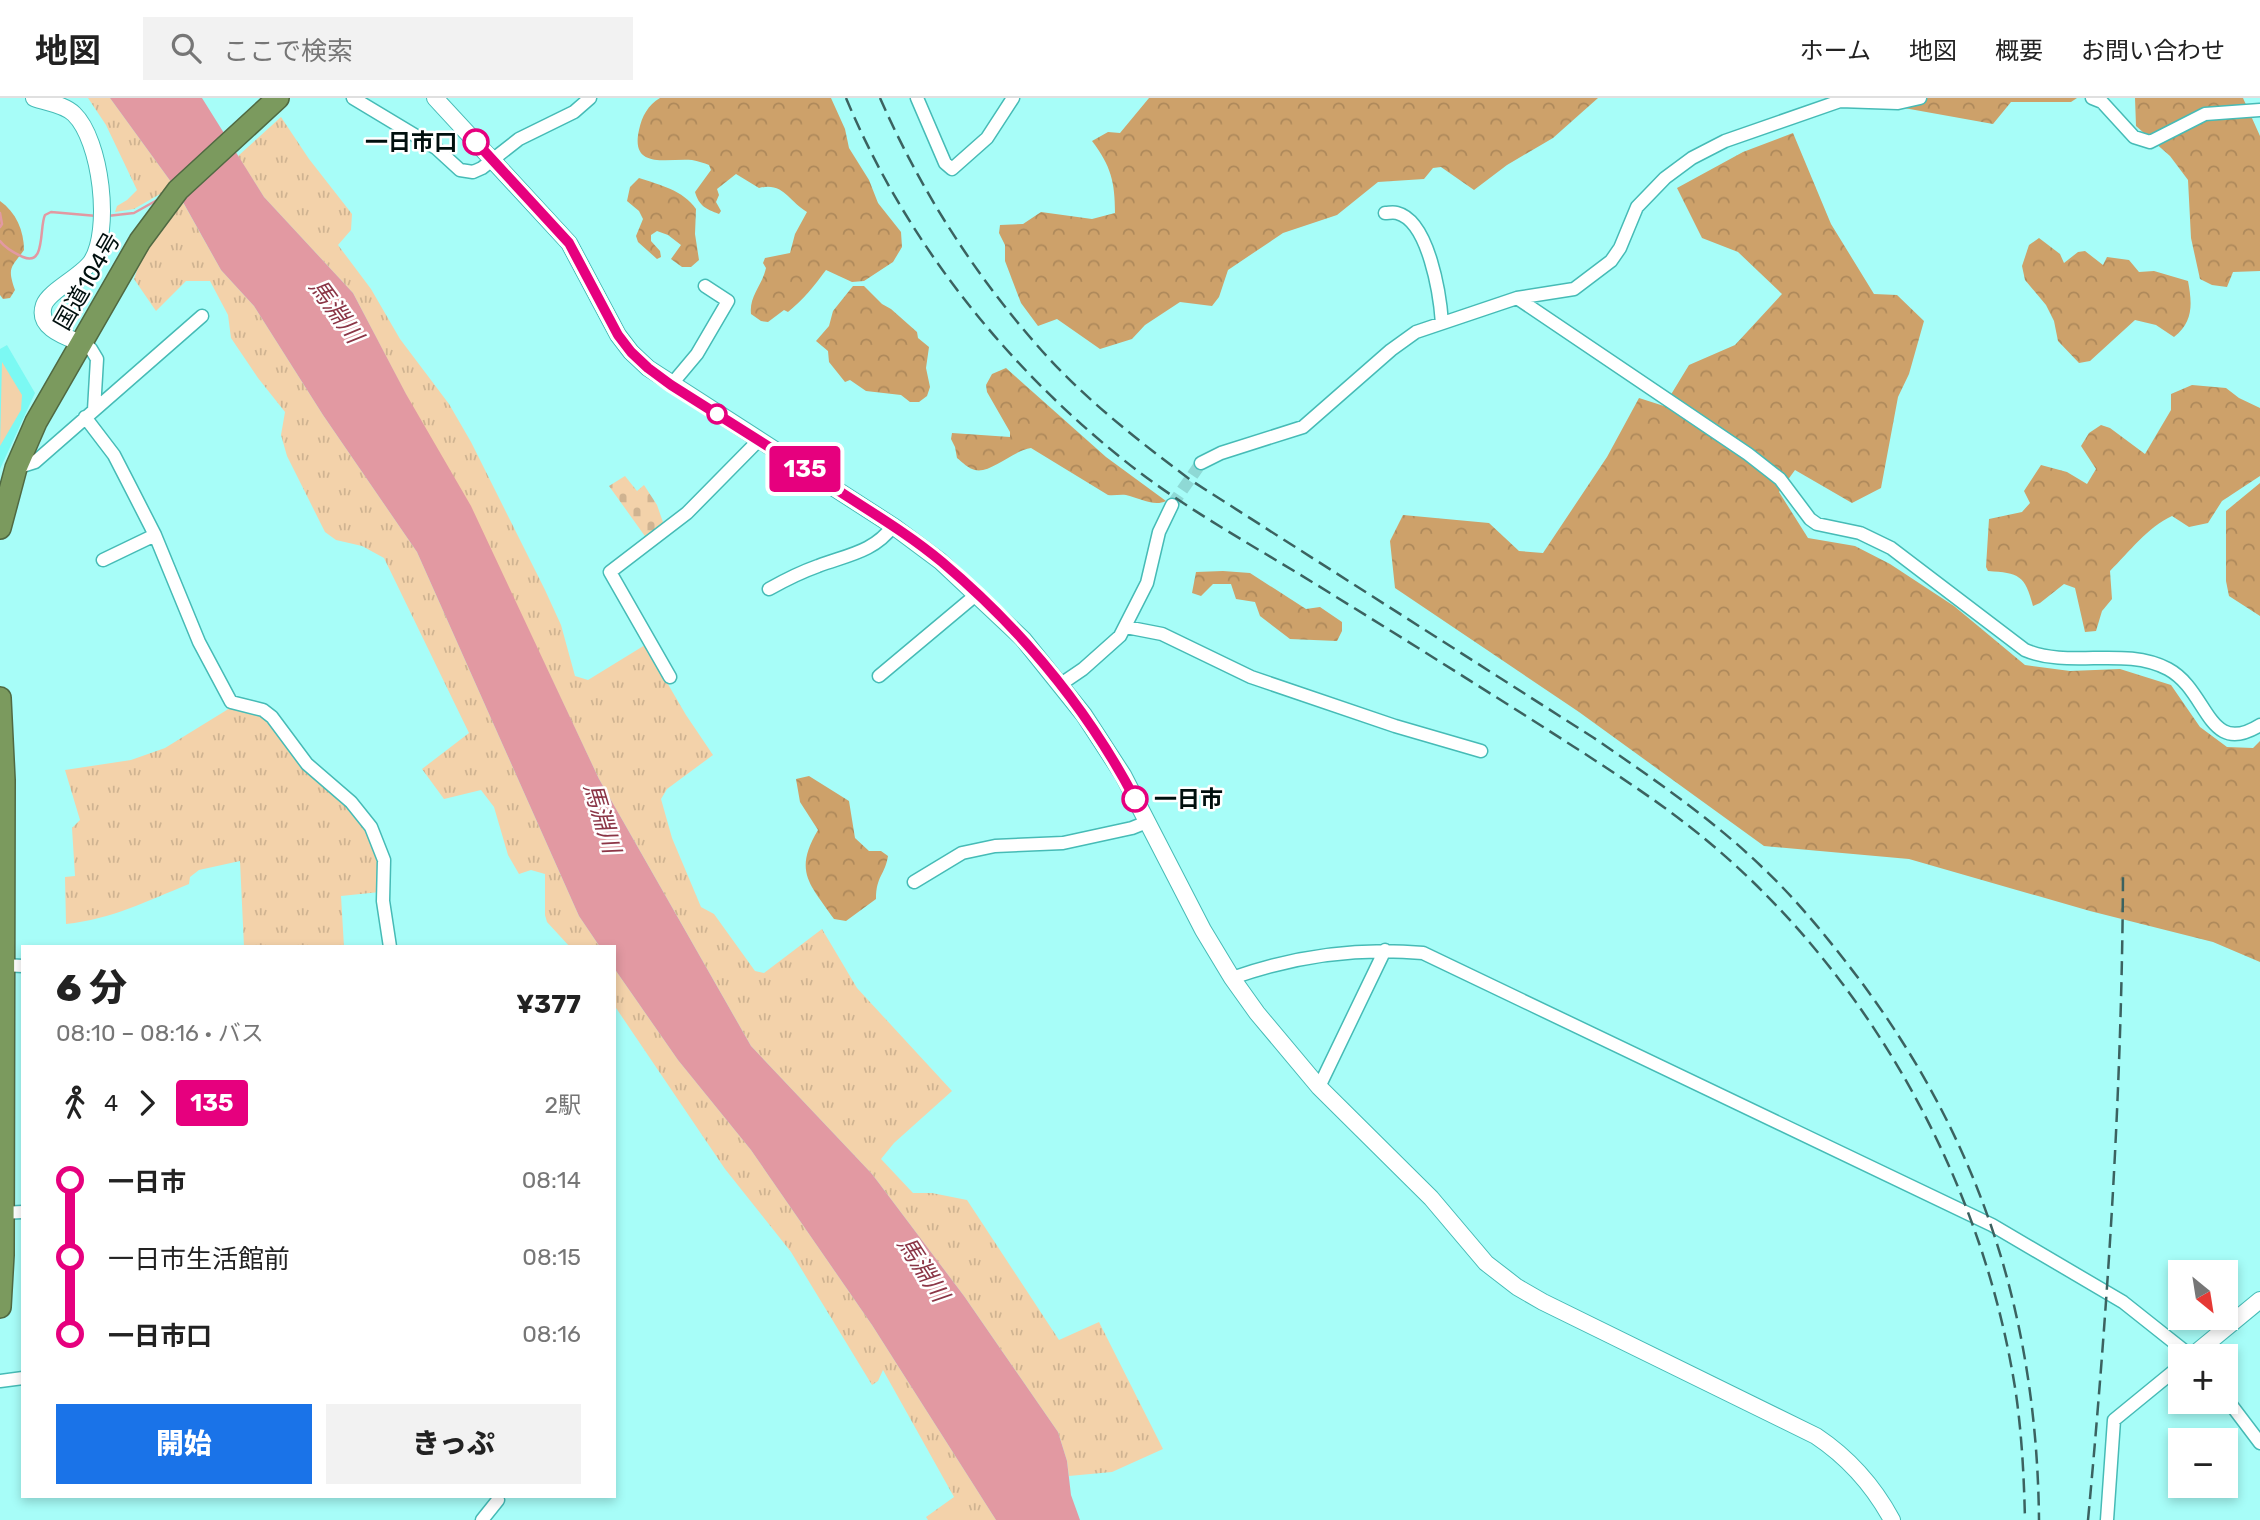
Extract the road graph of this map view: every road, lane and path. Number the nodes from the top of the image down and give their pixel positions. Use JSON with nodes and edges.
{"nodes":[{"id":1,"x":34,"y":98,"type":"edge"},
{"id":2,"x":278,"y":98,"type":"edge"},
{"id":3,"x":353,"y":98,"type":"edge"},
{"id":4,"x":590,"y":98,"type":"edge"},
{"id":5,"x":917,"y":98,"type":"edge"},
{"id":6,"x":1013,"y":98,"type":"edge"},
{"id":7,"x":1920,"y":98,"type":"edge"},
{"id":8,"x":2092,"y":98,"type":"edge"},
{"id":9,"x":442,"y":101,"type":"edge"},
{"id":10,"x":2260,"y":110,"type":"edge"},
{"id":11,"x":493,"y":159,"type":"junction"},
{"id":12,"x":1385,"y":213,"type":"dead end"},
{"id":13,"x":705,"y":286,"type":"dead end"},
{"id":14,"x":1517,"y":298,"type":"junction"},
{"id":15,"x":202,"y":316,"type":"dead end"},
{"id":16,"x":1442,"y":323,"type":"junction"},
{"id":17,"x":81,"y":343,"type":"junction"},
{"id":18,"x":671,"y":385,"type":"junction"},
{"id":19,"x":89,"y":413,"type":"junction"},
{"id":20,"x":759,"y":440,"type":"junction"},
{"id":21,"x":1201,"y":463,"type":"tunnel mouth"},
{"id":22,"x":16,"y":468,"type":"junction"},
{"id":23,"x":1172,"y":505,"type":"tunnel mouth"},
{"id":24,"x":893,"y":526,"type":"junction"},
{"id":25,"x":0,"y":528,"type":"edge"},
{"id":26,"x":155,"y":535,"type":"junction"},
{"id":27,"x":103,"y":560,"type":"dead end"},
{"id":28,"x":769,"y":589,"type":"dead end"},
{"id":29,"x":977,"y":594,"type":"junction"},
{"id":30,"x":1126,"y":626,"type":"junction"},
{"id":31,"x":879,"y":676,"type":"dead end"},
{"id":32,"x":670,"y":677,"type":"dead end"},
{"id":33,"x":1060,"y":684,"type":"junction"},
{"id":34,"x":0,"y":698,"type":"edge"},
{"id":35,"x":2260,"y":725,"type":"edge"},
{"id":36,"x":1481,"y":751,"type":"dead end"},
{"id":37,"x":1147,"y":822,"type":"junction"},
{"id":38,"x":2,"y":864,"type":"edge"},
{"id":39,"x":915,"y":882,"type":"dead end"},
{"id":40,"x":390,"y":945,"type":"edge"},
{"id":41,"x":1385,"y":950,"type":"junction"},
{"id":42,"x":13,"y":966,"type":"edge"},
{"id":43,"x":1232,"y":978,"type":"junction"},
{"id":44,"x":1,"y":1067,"type":"edge"},
{"id":45,"x":1319,"y":1087,"type":"junction"},
{"id":46,"x":8,"y":1213,"type":"edge"},
{"id":47,"x":2260,"y":1300,"type":"edge"},
{"id":48,"x":0,"y":1307,"type":"edge"},
{"id":49,"x":2177,"y":1344,"type":"edge"},
{"id":50,"x":2207,"y":1344,"type":"edge"},
{"id":51,"x":2168,"y":1376,"type":"edge"},
{"id":52,"x":21,"y":1378,"type":"edge"},
{"id":53,"x":0,"y":1381,"type":"edge"},
{"id":54,"x":2238,"y":1414,"type":"edge"},
{"id":55,"x":2260,"y":1443,"type":"edge"},
{"id":56,"x":498,"y":1500,"type":"dead end"},
{"id":57,"x":482,"y":1520,"type":"edge"},
{"id":58,"x":1892,"y":1520,"type":"edge"},
{"id":59,"x":2107,"y":1520,"type":"edge"}],
"edges":[{"from":1,"to":17,"type":"street"},
{"from":2,"to":17,"type":"highway","name":"国道104号"},
{"from":3,"to":11,"type":"street"},
{"from":4,"to":11,"type":"street"},
{"from":5,"to":6,"type":"street"},
{"from":7,"to":14,"type":"street"},
{"from":8,"to":10,"type":"street"},
{"from":9,"to":11,"type":"street"},
{"from":11,"to":18,"type":"street"},
{"from":12,"to":16,"type":"street"},
{"from":13,"to":18,"type":"street"},
{"from":14,"to":16,"type":"street"},
{"from":14,"to":35,"type":"street"},
{"from":15,"to":19,"type":"street"},
{"from":16,"to":21,"type":"street"},
{"from":17,"to":19,"type":"street"},
{"from":17,"to":22,"type":"highway","name":"国道104号"},
{"from":18,"to":20,"type":"street"},
{"from":19,"to":22,"type":"street"},
{"from":19,"to":26,"type":"street"},
{"from":20,"to":24,"type":"street"},
{"from":20,"to":32,"type":"street"},
{"from":22,"to":25,"type":"highway","name":"国道104号"},
{"from":23,"to":30,"type":"street"},
{"from":24,"to":28,"type":"street"},
{"from":24,"to":29,"type":"street"},
{"from":26,"to":27,"type":"street"},
{"from":26,"to":40,"type":"street"},
{"from":29,"to":31,"type":"street"},
{"from":29,"to":33,"type":"street"},
{"from":30,"to":33,"type":"street"},
{"from":30,"to":36,"type":"street"},
{"from":33,"to":37,"type":"street"},
{"from":34,"to":38,"type":"highway"},
{"from":37,"to":39,"type":"street"},
{"from":37,"to":43,"type":"street"},
{"from":38,"to":42,"type":"highway"},
{"from":41,"to":43,"type":"street"},
{"from":41,"to":45,"type":"street"},
{"from":41,"to":49,"type":"street"},
{"from":42,"to":44,"type":"highway"},
{"from":43,"to":45,"type":"street"},
{"from":44,"to":46,"type":"highway"},
{"from":45,"to":58,"type":"street"},
{"from":46,"to":48,"type":"highway"},
{"from":47,"to":50,"type":"street"},
{"from":51,"to":59,"type":"street"},
{"from":52,"to":53,"type":"street"},
{"from":54,"to":55,"type":"street"},
{"from":56,"to":57,"type":"street"}]}
